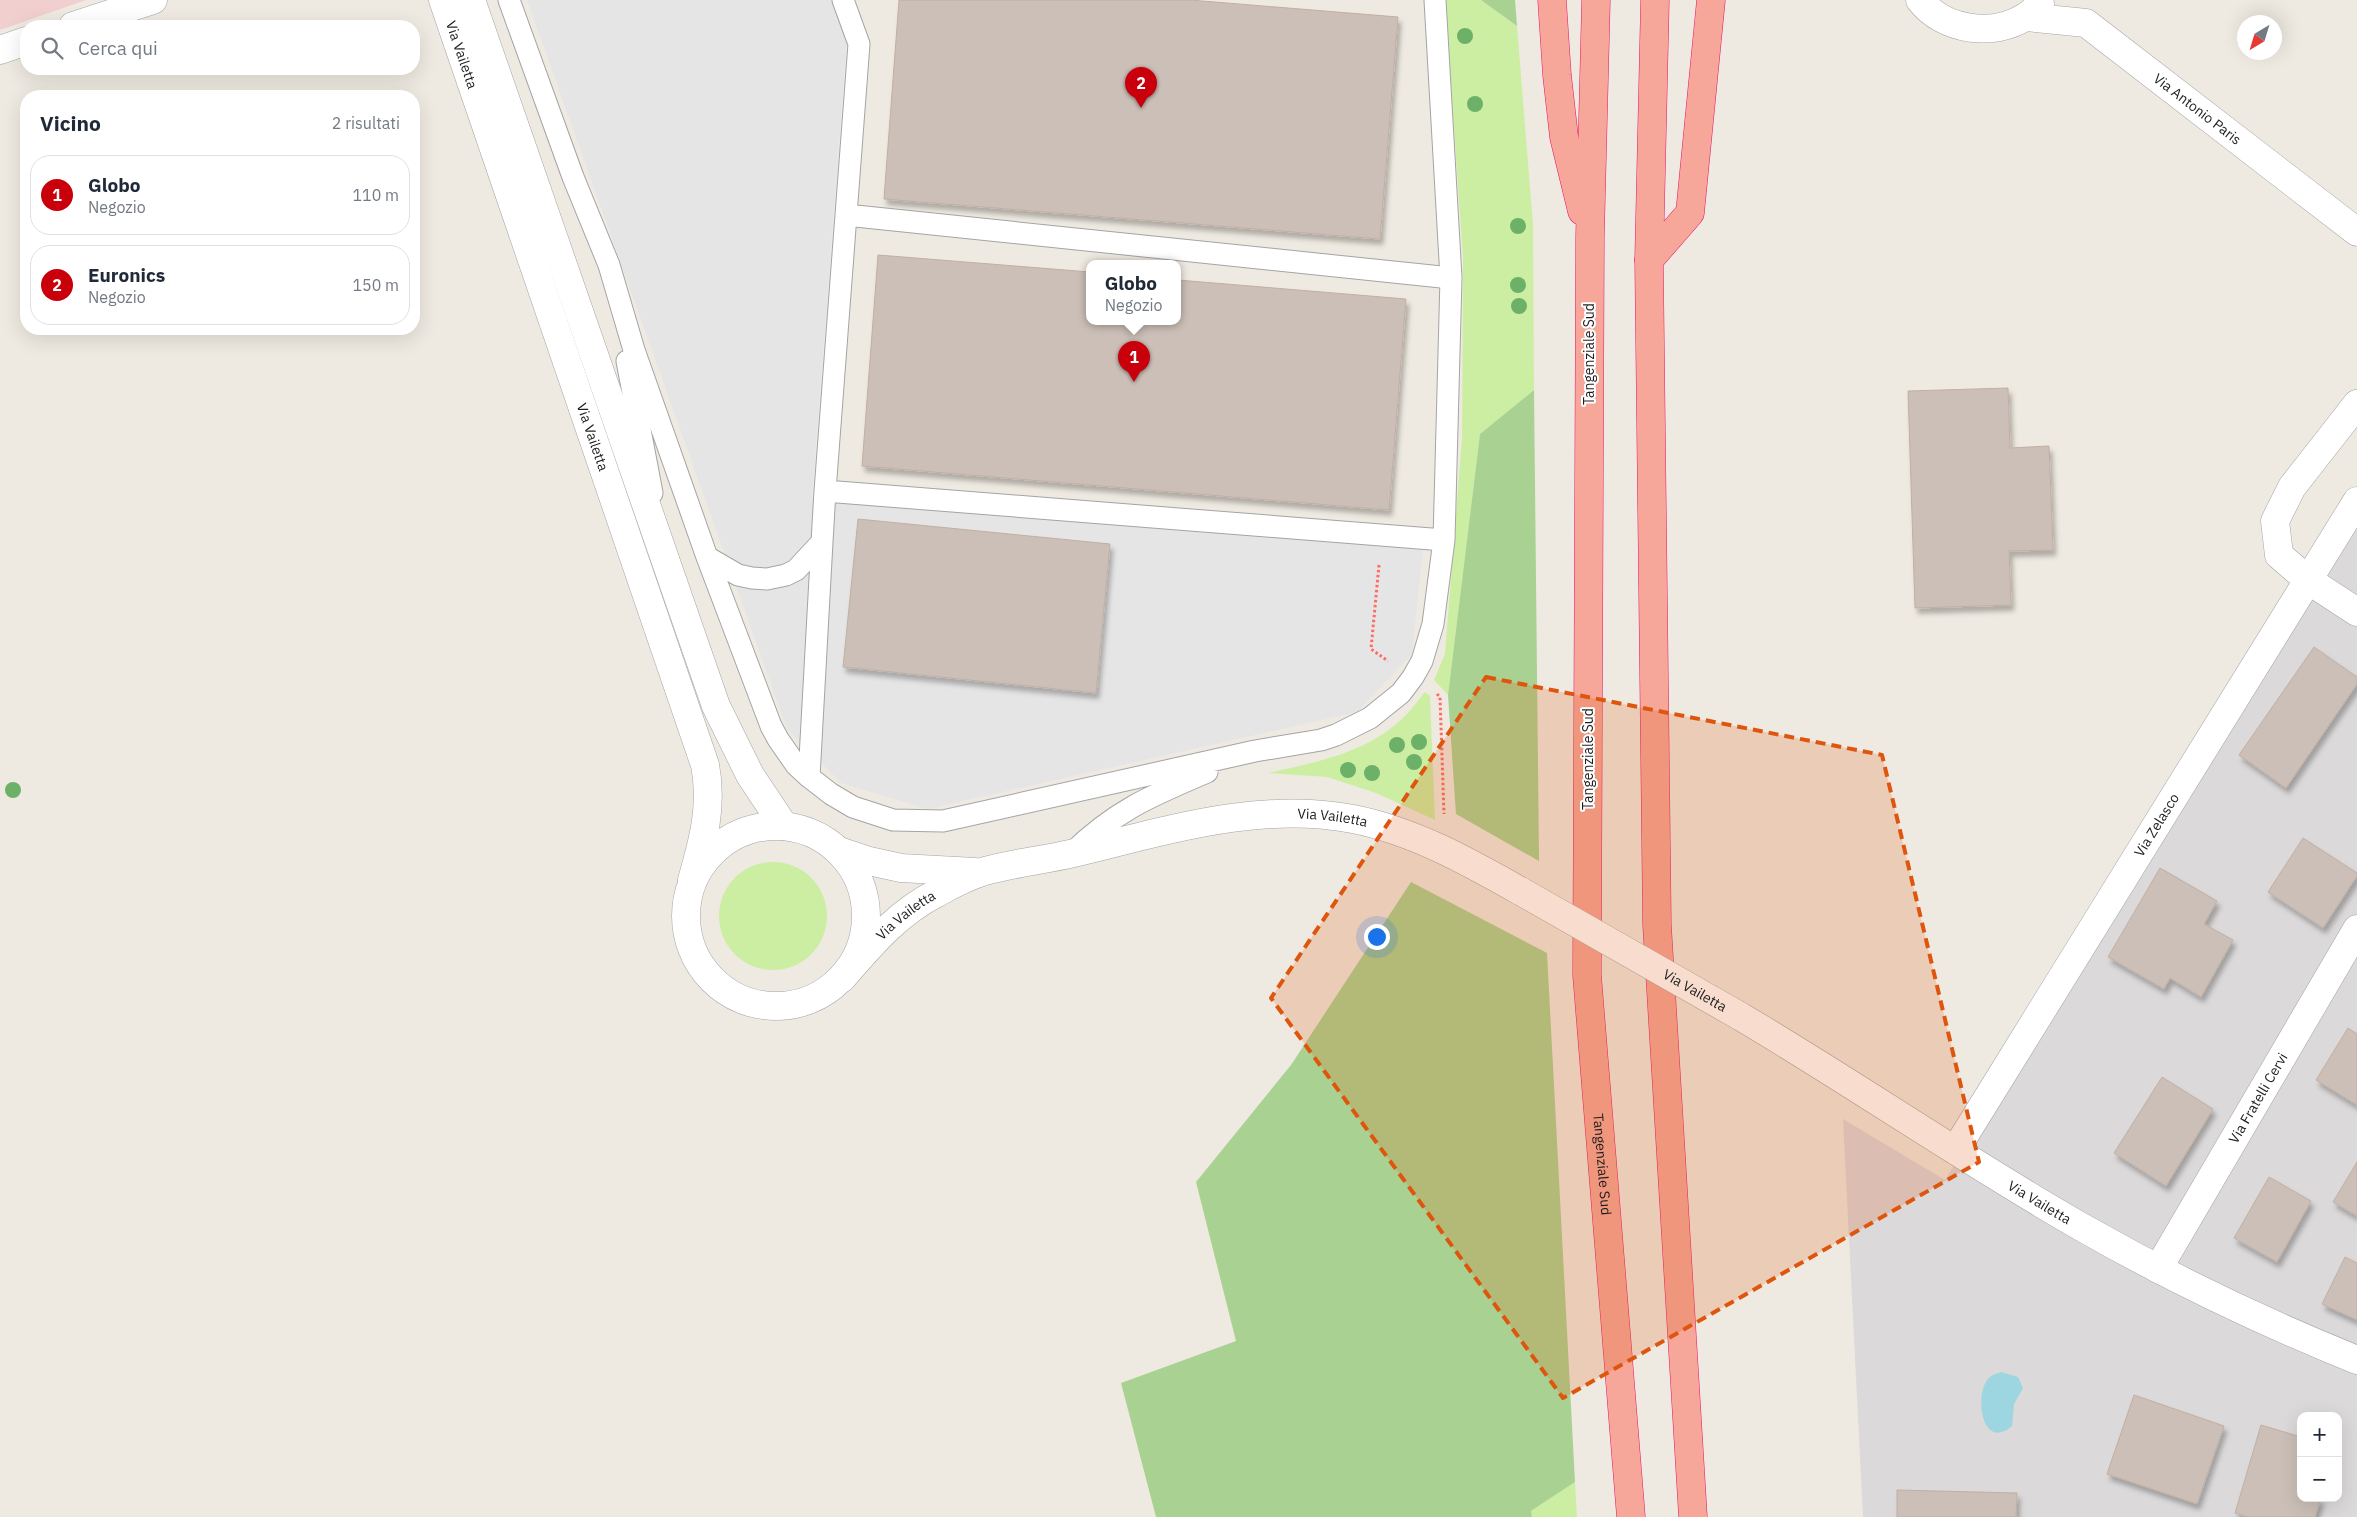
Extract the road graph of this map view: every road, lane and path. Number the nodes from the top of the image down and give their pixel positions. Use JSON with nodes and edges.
{"nodes":[{"id":1,"x":153,"y":0,"type":"edge"},
{"id":2,"x":443,"y":0,"type":"edge"},
{"id":3,"x":470,"y":0,"type":"edge"},
{"id":4,"x":509,"y":0,"type":"edge"},
{"id":5,"x":843,"y":0,"type":"edge"},
{"id":6,"x":1434,"y":0,"type":"edge"},
{"id":7,"x":1552,"y":0,"type":"edge"},
{"id":8,"x":1596,"y":0,"type":"edge"},
{"id":9,"x":1655,"y":0,"type":"edge"},
{"id":10,"x":1710,"y":0,"type":"edge"},
{"id":11,"x":1920,"y":0,"type":"edge"},
{"id":12,"x":2036,"y":8,"type":"edge"},
{"id":13,"x":91,"y":20,"type":"edge"},
{"id":14,"x":20,"y":43,"type":"edge"},
{"id":15,"x":0,"y":50,"type":"edge"},
{"id":16,"x":846,"y":215,"type":"junction"},
{"id":17,"x":2357,"y":232,"type":"edge"},
{"id":18,"x":1590,"y":236,"type":"junction"},
{"id":19,"x":1649,"y":260,"type":"junction"},
{"id":20,"x":609,"y":265,"type":"junction"},
{"id":21,"x":1451,"y":278,"type":"junction"},
{"id":22,"x":2357,"y":404,"type":"edge"},
{"id":23,"x":825,"y":491,"type":"junction"},
{"id":24,"x":2357,"y":501,"type":"edge"},
{"id":25,"x":1444,"y":540,"type":"junction"},
{"id":26,"x":822,"y":542,"type":"junction"},
{"id":27,"x":707,"y":557,"type":"junction"},
{"id":28,"x":666,"y":565,"type":"junction"},
{"id":29,"x":2308,"y":580,"type":"junction"},
{"id":30,"x":2357,"y":612,"type":"edge"},
{"id":31,"x":1255,"y":751,"type":"junction"},
{"id":32,"x":809,"y":777,"type":"junction"},
{"id":33,"x":784,"y":826,"type":"junction"},
{"id":34,"x":839,"y":851,"type":"junction"},
{"id":35,"x":1072,"y":853,"type":"junction"},
{"id":36,"x":984,"y":872,"type":"junction"},
{"id":37,"x":692,"y":880,"type":"junction"},
{"id":38,"x":2357,"y":929,"type":"edge"},
{"id":39,"x":842,"y":978,"type":"junction"},
{"id":40,"x":1956,"y":1149,"type":"junction"},
{"id":41,"x":2158,"y":1269,"type":"junction"},
{"id":42,"x":2357,"y":1360,"type":"edge"},
{"id":43,"x":1631,"y":1517,"type":"edge"},
{"id":44,"x":1693,"y":1517,"type":"edge"}],
"edges":[{"from":1,"to":13,"type":"street"},
{"from":2,"to":37,"type":"street","name":"Via Vailetta"},
{"from":3,"to":28,"type":"street","name":"Via Vailetta"},
{"from":4,"to":20,"type":"lane"},
{"from":5,"to":16,"type":"lane"},
{"from":6,"to":21,"type":"lane"},
{"from":7,"to":18,"type":"highway"},
{"from":8,"to":18,"type":"highway","name":"Tangenziale Sud"},
{"from":9,"to":19,"type":"highway"},
{"from":10,"to":19,"type":"highway"},
{"from":11,"to":12,"type":"street"},
{"from":12,"to":17,"type":"street","name":"Via Antonio Paris"},
{"from":14,"to":15,"type":"street"},
{"from":16,"to":21,"type":"lane"},
{"from":16,"to":23,"type":"lane"},
{"from":18,"to":43,"type":"highway","name":"Tangenziale Sud"},
{"from":19,"to":44,"type":"highway"},
{"from":20,"to":27,"type":"lane"},
{"from":20,"to":28,"type":"lane"},
{"from":21,"to":25,"type":"lane"},
{"from":22,"to":29,"type":"street"},
{"from":23,"to":25,"type":"lane"},
{"from":23,"to":26,"type":"lane"},
{"from":24,"to":29,"type":"street","name":"Via Zelasco"},
{"from":25,"to":31,"type":"lane"},
{"from":26,"to":27,"type":"lane"},
{"from":26,"to":32,"type":"lane"},
{"from":27,"to":32,"type":"lane"},
{"from":28,"to":33,"type":"street","name":"Via Vailetta"},
{"from":29,"to":30,"type":"street"},
{"from":29,"to":40,"type":"street","name":"Via Zelasco"},
{"from":31,"to":32,"type":"lane"},
{"from":31,"to":35,"type":"lane"},
{"from":33,"to":34,"type":"street"},
{"from":33,"to":37,"type":"street"},
{"from":34,"to":36,"type":"street","name":"Via Vailetta"},
{"from":34,"to":39,"type":"street"},
{"from":35,"to":36,"type":"street","name":"Via Vailetta"},
{"from":35,"to":40,"type":"street","name":"Via Vailetta","bridge":true},
{"from":36,"to":39,"type":"street","name":"Via Vailetta"},
{"from":37,"to":39,"type":"street","name":"Via Vailetta"},
{"from":38,"to":41,"type":"street","name":"Via Fratelli Cervi"},
{"from":40,"to":41,"type":"street","name":"Via Vailetta"},
{"from":41,"to":42,"type":"street","name":"Via Vailetta"}]}
